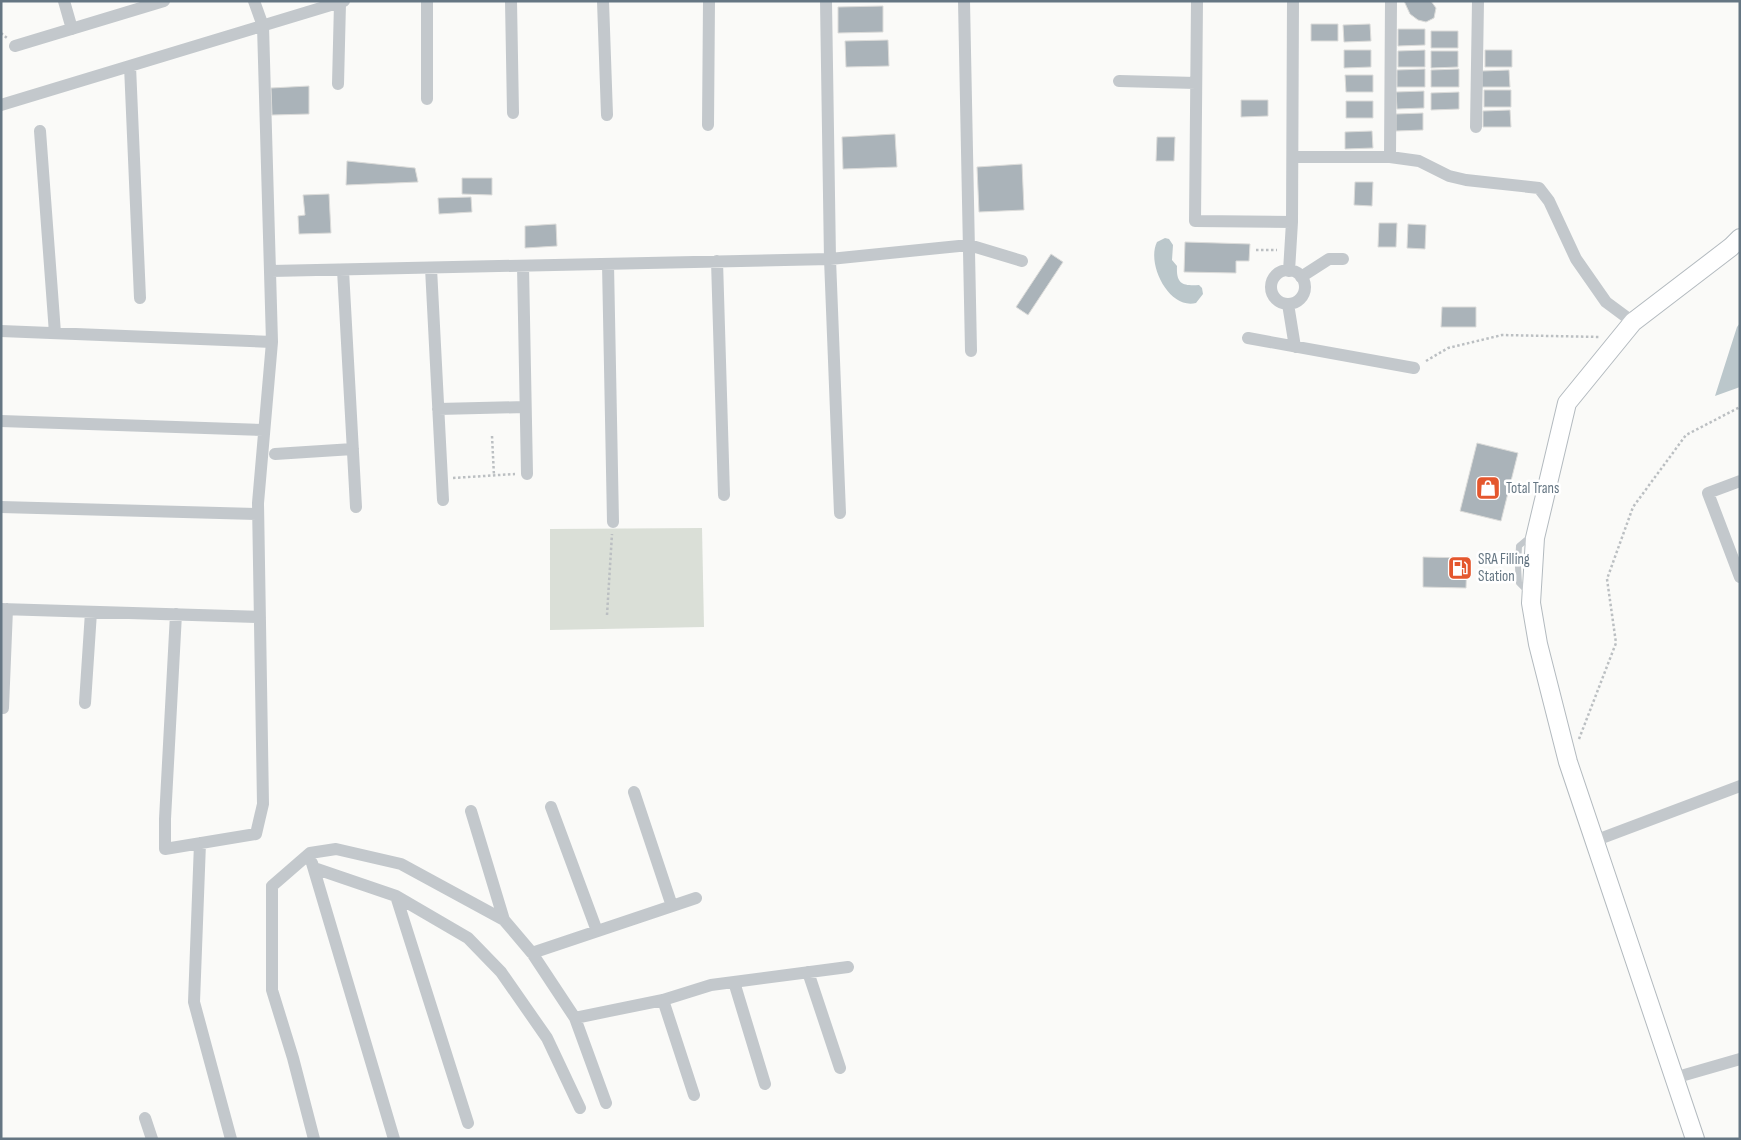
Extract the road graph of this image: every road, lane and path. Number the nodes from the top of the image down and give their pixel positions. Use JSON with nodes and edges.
{"nodes":[{"id":1,"x":64,"y":1,"type":"edge"},
{"id":2,"x":164,"y":1,"type":"edge"},
{"id":3,"x":254,"y":1,"type":"edge"},
{"id":4,"x":427,"y":1,"type":"edge"},
{"id":5,"x":511,"y":1,"type":"edge"},
{"id":6,"x":603,"y":1,"type":"edge"},
{"id":7,"x":709,"y":1,"type":"edge"},
{"id":8,"x":826,"y":1,"type":"edge"},
{"id":9,"x":964,"y":1,"type":"edge"},
{"id":10,"x":1197,"y":1,"type":"edge"},
{"id":11,"x":1294,"y":1,"type":"edge"},
{"id":12,"x":1391,"y":1,"type":"edge"},
{"id":13,"x":1478,"y":1,"type":"edge"},
{"id":14,"x":342,"y":2,"type":"edge"},
{"id":15,"x":263,"y":26,"type":"junction"},
{"id":16,"x":72,"y":29,"type":"junction"},
{"id":17,"x":15,"y":46,"type":"dead end"},
{"id":18,"x":130,"y":66,"type":"junction"},
{"id":19,"x":1119,"y":81,"type":"dead end"},
{"id":20,"x":1196,"y":83,"type":"junction"},
{"id":21,"x":338,"y":84,"type":"dead end"},
{"id":22,"x":428,"y":99,"type":"dead end"},
{"id":23,"x":1,"y":104,"type":"edge"},
{"id":24,"x":513,"y":113,"type":"dead end"},
{"id":25,"x":607,"y":115,"type":"dead end"},
{"id":26,"x":708,"y":126,"type":"dead end"},
{"id":27,"x":1476,"y":127,"type":"dead end"},
{"id":28,"x":40,"y":130,"type":"dead end"},
{"id":29,"x":1293,"y":157,"type":"junction"},
{"id":30,"x":1390,"y":157,"type":"junction"},
{"id":31,"x":1292,"y":222,"type":"junction"},
{"id":32,"x":1740,"y":238,"type":"edge"},
{"id":33,"x":969,"y":245,"type":"junction"},
{"id":34,"x":1256,"y":250,"type":"dead end"},
{"id":35,"x":1290,"y":250,"type":"junction"},
{"id":36,"x":830,"y":259,"type":"junction"},
{"id":37,"x":1343,"y":259,"type":"dead end"},
{"id":38,"x":717,"y":261,"type":"junction"},
{"id":39,"x":1022,"y":261,"type":"dead end"},
{"id":40,"x":608,"y":264,"type":"junction"},
{"id":41,"x":523,"y":266,"type":"junction"},
{"id":42,"x":431,"y":268,"type":"junction"},
{"id":43,"x":342,"y":270,"type":"junction"},
{"id":44,"x":271,"y":271,"type":"junction"},
{"id":45,"x":1289,"y":271,"type":"junction"},
{"id":46,"x":1301,"y":277,"type":"junction"},
{"id":47,"x":140,"y":298,"type":"dead end"},
{"id":48,"x":1288,"y":304,"type":"junction"},
{"id":49,"x":1633,"y":322,"type":"junction"},
{"id":50,"x":1,"y":331,"type":"edge"},
{"id":51,"x":54,"y":334,"type":"junction"},
{"id":52,"x":1248,"y":338,"type":"dead end"},
{"id":53,"x":1619,"y":338,"type":"junction"},
{"id":54,"x":272,"y":342,"type":"junction"},
{"id":55,"x":1295,"y":347,"type":"junction"},
{"id":56,"x":971,"y":351,"type":"dead end"},
{"id":57,"x":1414,"y":368,"type":"joint"},
{"id":58,"x":525,"y":407,"type":"junction"},
{"id":59,"x":1740,"y":407,"type":"edge"},
{"id":60,"x":438,"y":409,"type":"junction"},
{"id":61,"x":1,"y":421,"type":"edge"},
{"id":62,"x":264,"y":430,"type":"junction"},
{"id":63,"x":492,"y":436,"type":"dead end"},
{"id":64,"x":352,"y":449,"type":"junction"},
{"id":65,"x":275,"y":454,"type":"dead end"},
{"id":66,"x":527,"y":474,"type":"joint"},
{"id":67,"x":494,"y":476,"type":"junction"},
{"id":68,"x":442,"y":479,"type":"junction"},
{"id":69,"x":1740,"y":481,"type":"edge"},
{"id":70,"x":724,"y":494,"type":"dead end"},
{"id":71,"x":443,"y":500,"type":"dead end"},
{"id":72,"x":356,"y":506,"type":"dead end"},
{"id":73,"x":1,"y":508,"type":"edge"},
{"id":74,"x":840,"y":513,"type":"dead end"},
{"id":75,"x":258,"y":514,"type":"junction"},
{"id":76,"x":613,"y":522,"type":"joint"},
{"id":77,"x":1740,"y":577,"type":"edge"},
{"id":78,"x":4,"y":609,"type":"edge"},
{"id":79,"x":91,"y":612,"type":"junction"},
{"id":80,"x":176,"y":614,"type":"junction"},
{"id":81,"x":607,"y":615,"type":"dead end"},
{"id":82,"x":260,"y":617,"type":"junction"},
{"id":83,"x":3,"y":666,"type":"edge"},
{"id":84,"x":85,"y":703,"type":"dead end"},
{"id":85,"x":3,"y":708,"type":"dead end"},
{"id":86,"x":1568,"y":762,"type":"junction"},
{"id":87,"x":1740,"y":786,"type":"edge"},
{"id":88,"x":634,"y":792,"type":"dead end"},
{"id":89,"x":551,"y":807,"type":"dead end"},
{"id":90,"x":471,"y":811,"type":"dead end"},
{"id":91,"x":1594,"y":841,"type":"junction"},
{"id":92,"x":200,"y":843,"type":"junction"},
{"id":93,"x":310,"y":853,"type":"junction"},
{"id":94,"x":314,"y":868,"type":"junction"},
{"id":95,"x":396,"y":896,"type":"junction"},
{"id":96,"x":696,"y":898,"type":"dead end"},
{"id":97,"x":672,"y":906,"type":"junction"},
{"id":98,"x":504,"y":920,"type":"junction"},
{"id":99,"x":597,"y":931,"type":"junction"},
{"id":100,"x":532,"y":953,"type":"junction"},
{"id":101,"x":848,"y":967,"type":"dead end"},
{"id":102,"x":808,"y":972,"type":"junction"},
{"id":103,"x":734,"y":982,"type":"junction"},
{"id":104,"x":663,"y":1000,"type":"junction"},
{"id":105,"x":575,"y":1018,"type":"junction"},
{"id":106,"x":1740,"y":1059,"type":"edge"},
{"id":107,"x":840,"y":1068,"type":"dead end"},
{"id":108,"x":1674,"y":1078,"type":"junction"},
{"id":109,"x":765,"y":1084,"type":"dead end"},
{"id":110,"x":694,"y":1095,"type":"dead end"},
{"id":111,"x":606,"y":1104,"type":"dead end"},
{"id":112,"x":580,"y":1108,"type":"dead end"},
{"id":113,"x":145,"y":1118,"type":"dead end"},
{"id":114,"x":468,"y":1123,"type":"dead end"},
{"id":115,"x":152,"y":1139,"type":"edge"},
{"id":116,"x":231,"y":1139,"type":"edge"},
{"id":117,"x":314,"y":1139,"type":"edge"},
{"id":118,"x":394,"y":1139,"type":"edge"},
{"id":119,"x":1695,"y":1139,"type":"edge"}],
"edges":[{"from":1,"to":16,"type":"street"},
{"from":2,"to":16,"type":"street"},
{"from":3,"to":15,"type":"street"},
{"from":4,"to":22,"type":"street"},
{"from":5,"to":24,"type":"street"},
{"from":6,"to":25,"type":"street"},
{"from":7,"to":26,"type":"street"},
{"from":8,"to":36,"type":"street"},
{"from":9,"to":33,"type":"street"},
{"from":10,"to":20,"type":"street"},
{"from":11,"to":29,"type":"street"},
{"from":12,"to":30,"type":"street"},
{"from":13,"to":27,"type":"street"},
{"from":14,"to":15,"type":"street"},
{"from":14,"to":21,"type":"street"},
{"from":15,"to":18,"type":"street"},
{"from":15,"to":44,"type":"street"},
{"from":16,"to":17,"type":"street"},
{"from":18,"to":23,"type":"street"},
{"from":18,"to":47,"type":"street"},
{"from":19,"to":20,"type":"street"},
{"from":20,"to":31,"type":"street"},
{"from":28,"to":51,"type":"street"},
{"from":29,"to":30,"type":"street"},
{"from":29,"to":31,"type":"street"},
{"from":30,"to":49,"type":"street"},
{"from":31,"to":35,"type":"street"},
{"from":32,"to":49,"type":"main road"},
{"from":33,"to":36,"type":"street"},
{"from":33,"to":39,"type":"street"},
{"from":33,"to":56,"type":"street"},
{"from":34,"to":35,"type":"path"},
{"from":35,"to":45,"type":"street"},
{"from":36,"to":38,"type":"street"},
{"from":36,"to":74,"type":"street"},
{"from":37,"to":46,"type":"street"},
{"from":38,"to":40,"type":"street"},
{"from":38,"to":70,"type":"street"},
{"from":40,"to":41,"type":"street"},
{"from":40,"to":76,"type":"street"},
{"from":41,"to":42,"type":"street"},
{"from":41,"to":58,"type":"street"},
{"from":42,"to":43,"type":"street"},
{"from":42,"to":60,"type":"street"},
{"from":43,"to":44,"type":"street"},
{"from":43,"to":64,"type":"street"},
{"from":44,"to":54,"type":"street"},
{"from":45,"to":46,"type":"street"},
{"from":45,"to":48,"type":"street"},
{"from":46,"to":48,"type":"street"},
{"from":48,"to":55,"type":"street"},
{"from":49,"to":53,"type":"main road"},
{"from":50,"to":51,"type":"street"},
{"from":51,"to":54,"type":"street"},
{"from":52,"to":55,"type":"street"},
{"from":53,"to":57,"type":"path"},
{"from":53,"to":86,"type":"main road"},
{"from":54,"to":62,"type":"street"},
{"from":55,"to":57,"type":"street"},
{"from":58,"to":60,"type":"street"},
{"from":58,"to":66,"type":"street"},
{"from":59,"to":86,"type":"path"},
{"from":60,"to":68,"type":"street"},
{"from":61,"to":62,"type":"street"},
{"from":62,"to":75,"type":"street"},
{"from":63,"to":67,"type":"path"},
{"from":64,"to":65,"type":"street"},
{"from":64,"to":72,"type":"street"},
{"from":66,"to":67,"type":"path"},
{"from":67,"to":68,"type":"path"},
{"from":68,"to":71,"type":"street"},
{"from":69,"to":77,"type":"street"},
{"from":73,"to":75,"type":"street"},
{"from":75,"to":82,"type":"street"},
{"from":76,"to":81,"type":"path"},
{"from":78,"to":79,"type":"street"},
{"from":78,"to":83,"type":"street"},
{"from":79,"to":80,"type":"street"},
{"from":79,"to":84,"type":"street"},
{"from":80,"to":82,"type":"street"},
{"from":80,"to":92,"type":"street"},
{"from":82,"to":92,"type":"street"},
{"from":83,"to":85,"type":"street"},
{"from":86,"to":91,"type":"main road"},
{"from":87,"to":91,"type":"street"},
{"from":88,"to":97,"type":"street"},
{"from":89,"to":99,"type":"street"},
{"from":90,"to":98,"type":"street"},
{"from":91,"to":108,"type":"main road"},
{"from":92,"to":116,"type":"street"},
{"from":93,"to":94,"type":"street"},
{"from":93,"to":98,"type":"street"},
{"from":93,"to":117,"type":"street"},
{"from":94,"to":95,"type":"street"},
{"from":94,"to":118,"type":"street"},
{"from":95,"to":112,"type":"street"},
{"from":95,"to":114,"type":"street"},
{"from":96,"to":97,"type":"street"},
{"from":97,"to":99,"type":"street"},
{"from":98,"to":100,"type":"street"},
{"from":99,"to":100,"type":"street"},
{"from":100,"to":105,"type":"street"},
{"from":101,"to":102,"type":"street"},
{"from":102,"to":103,"type":"street"},
{"from":102,"to":107,"type":"street"},
{"from":103,"to":104,"type":"street"},
{"from":103,"to":109,"type":"street"},
{"from":104,"to":105,"type":"street"},
{"from":104,"to":110,"type":"street"},
{"from":105,"to":111,"type":"street"},
{"from":106,"to":108,"type":"street"},
{"from":108,"to":119,"type":"main road"},
{"from":113,"to":115,"type":"street"}]}
